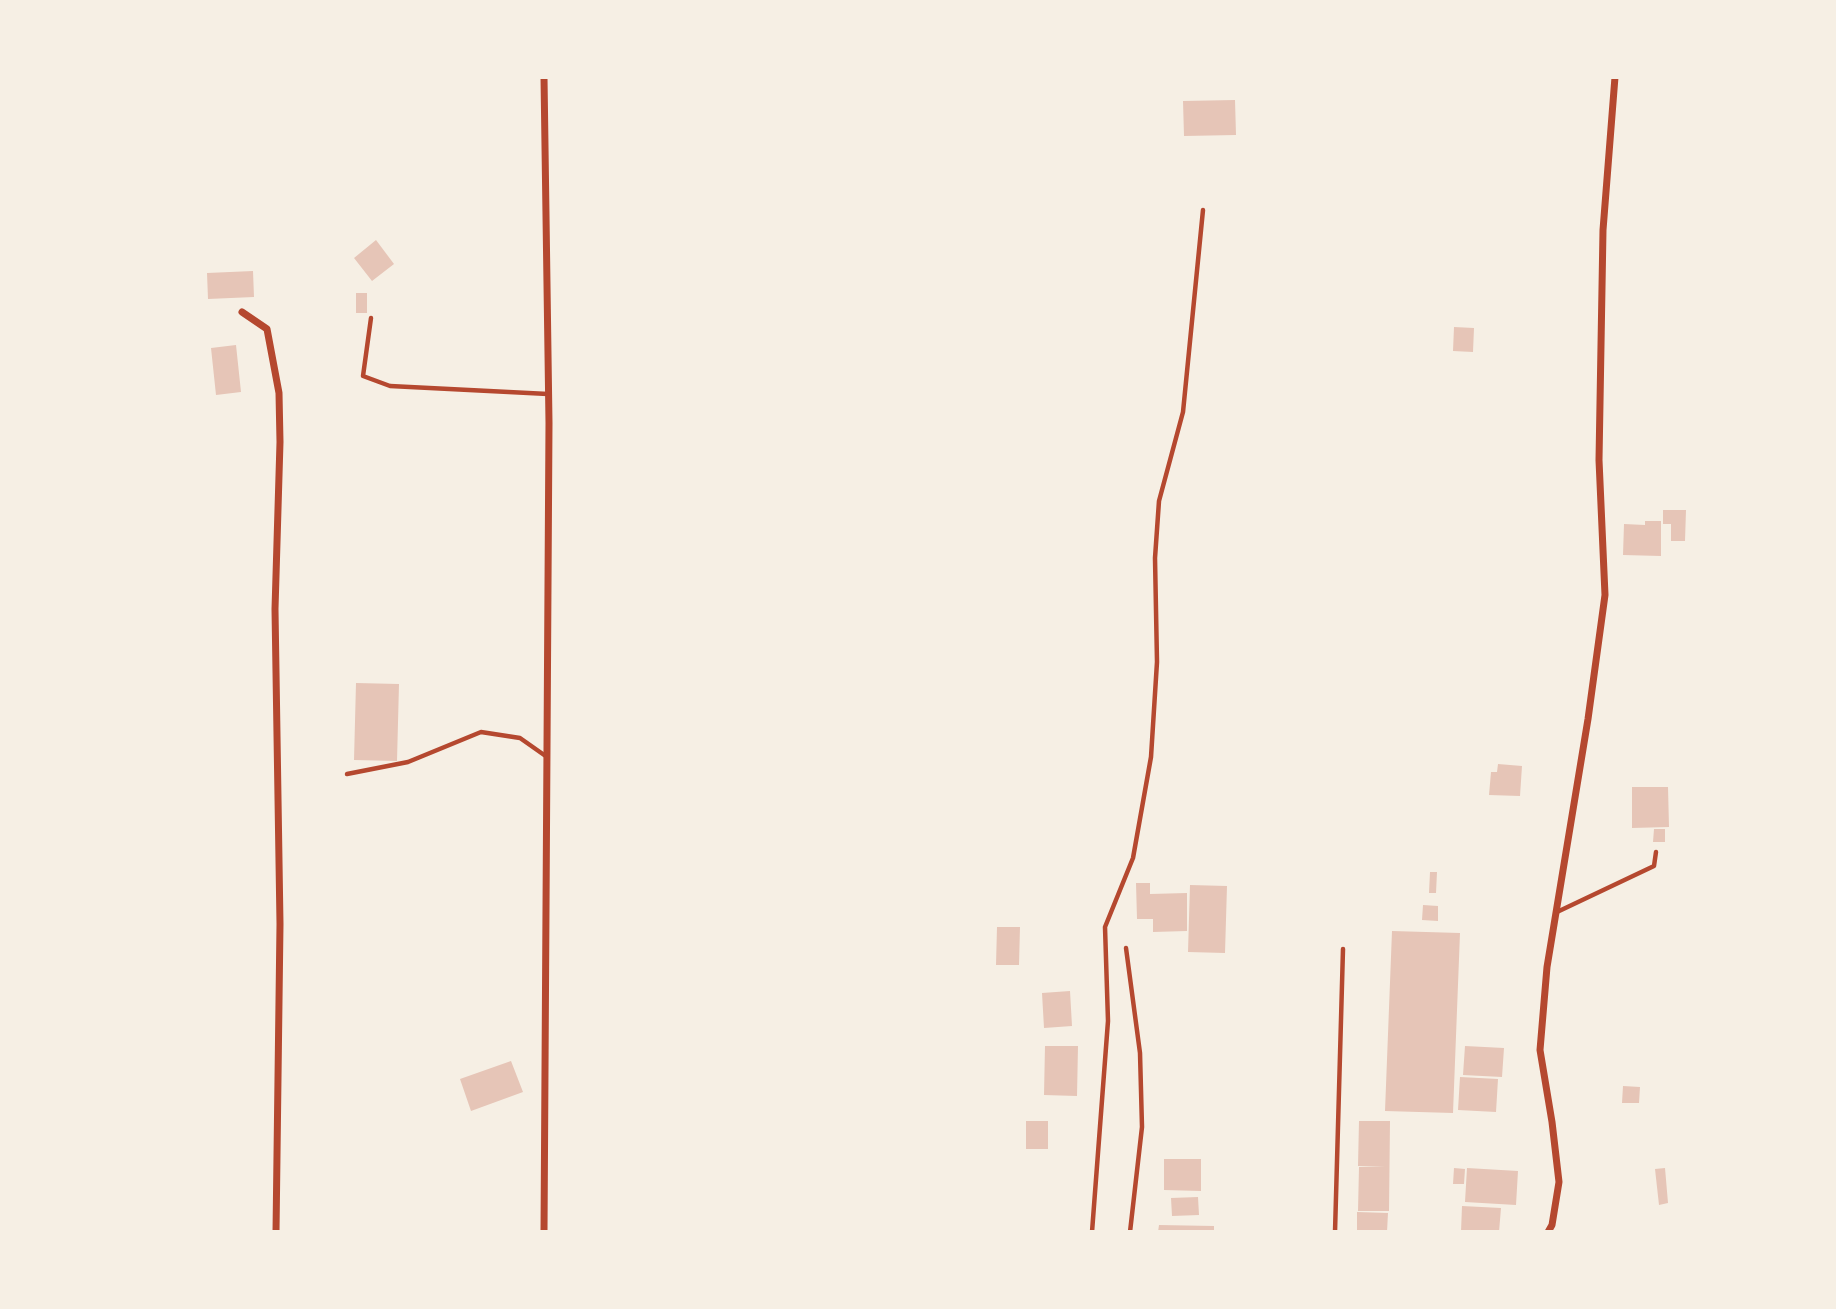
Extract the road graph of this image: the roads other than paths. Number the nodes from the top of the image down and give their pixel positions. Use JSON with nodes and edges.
{"nodes":[{"id":1,"x":1615,"y":77,"type":"edge"},
{"id":2,"x":544,"y":78,"type":"edge"},
{"id":3,"x":1203,"y":210,"type":"dead end"},
{"id":4,"x":243,"y":312,"type":"dead end"},
{"id":5,"x":371,"y":318,"type":"dead end"},
{"id":6,"x":549,"y":394,"type":"junction"},
{"id":7,"x":547,"y":758,"type":"junction"},
{"id":8,"x":347,"y":774,"type":"dead end"},
{"id":9,"x":1656,"y":852,"type":"dead end"},
{"id":10,"x":1556,"y":912,"type":"junction"},
{"id":11,"x":1126,"y":948,"type":"dead end"},
{"id":12,"x":1343,"y":949,"type":"dead end"},
{"id":13,"x":276,"y":1232,"type":"edge"},
{"id":14,"x":544,"y":1232,"type":"edge"},
{"id":15,"x":1092,"y":1232,"type":"edge"},
{"id":16,"x":1130,"y":1232,"type":"edge"},
{"id":17,"x":1335,"y":1232,"type":"edge"},
{"id":18,"x":1548,"y":1232,"type":"edge"}],
"edges":[{"from":1,"to":10,"type":"street"},
{"from":2,"to":6,"type":"street"},
{"from":3,"to":15,"type":"lane"},
{"from":4,"to":13,"type":"street"},
{"from":5,"to":6,"type":"lane"},
{"from":6,"to":7,"type":"street"},
{"from":7,"to":8,"type":"lane"},
{"from":7,"to":14,"type":"street"},
{"from":9,"to":10,"type":"lane"},
{"from":10,"to":18,"type":"street"},
{"from":11,"to":16,"type":"lane"},
{"from":12,"to":17,"type":"lane"}]}
